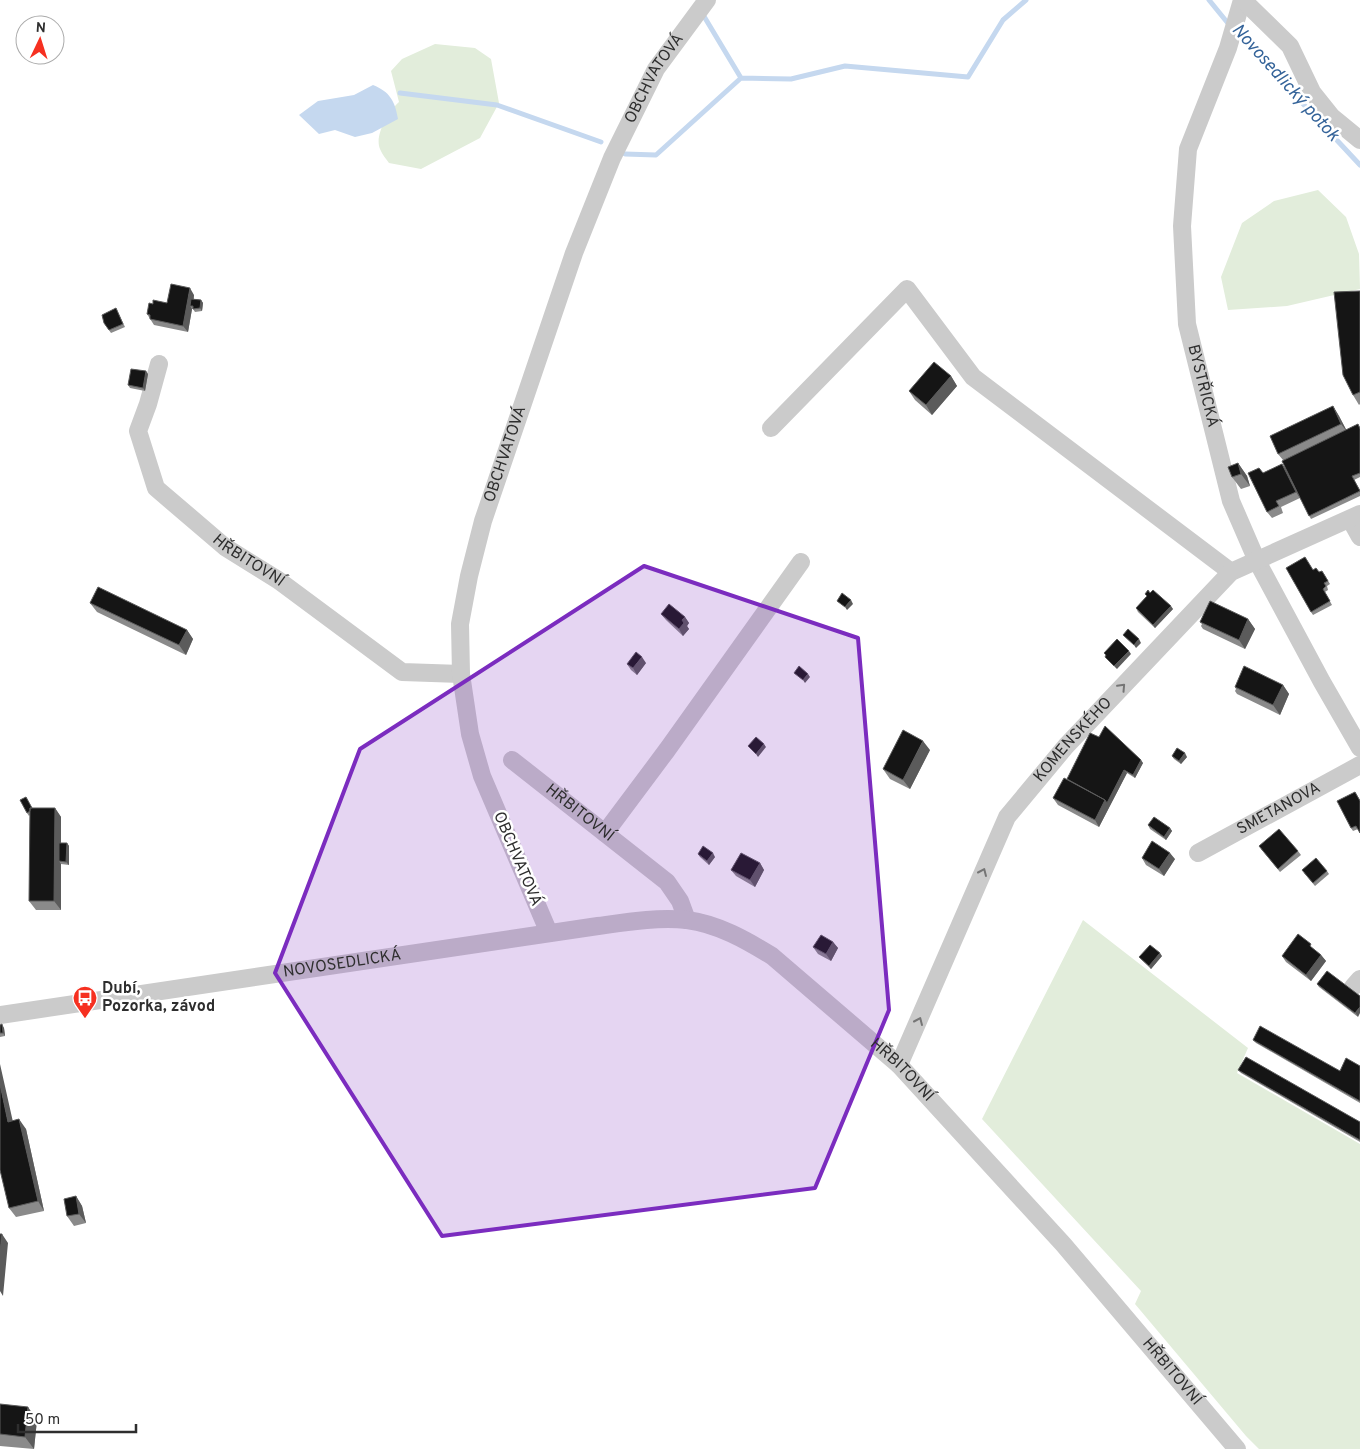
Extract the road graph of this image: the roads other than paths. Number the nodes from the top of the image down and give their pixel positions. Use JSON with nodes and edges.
{"nodes":[{"id":1,"x":707,"y":0,"type":"edge"},
{"id":2,"x":1242,"y":0,"type":"edge"},
{"id":3,"x":1360,"y":140,"type":"edge"},
{"id":4,"x":159,"y":364,"type":"dead end"},
{"id":5,"x":770,"y":428,"type":"dead end"},
{"id":6,"x":1355,"y":517,"type":"edge"},
{"id":7,"x":1360,"y":537,"type":"edge"},
{"id":8,"x":1257,"y":561,"type":"junction"},
{"id":9,"x":801,"y":562,"type":"dead end"},
{"id":10,"x":1231,"y":572,"type":"junction"},
{"id":11,"x":461,"y":674,"type":"junction"},
{"id":12,"x":1360,"y":748,"type":"edge"},
{"id":13,"x":512,"y":760,"type":"dead end"},
{"id":14,"x":1360,"y":765,"type":"edge"},
{"id":15,"x":605,"y":833,"type":"junction"},
{"id":16,"x":1198,"y":853,"type":"dead end"},
{"id":17,"x":687,"y":920,"type":"junction"},
{"id":18,"x":548,"y":933,"type":"junction"},
{"id":19,"x":0,"y":1015,"type":"edge"},
{"id":20,"x":899,"y":1065,"type":"junction"},
{"id":21,"x":1236,"y":1449,"type":"edge"}],
"edges":[{"from":1,"to":11,"type":"street","name":"OBCHVATOVÁ"},
{"from":2,"to":3,"type":"street"},
{"from":2,"to":8,"type":"street","name":"BYSTŘICKÁ"},
{"from":4,"to":11,"type":"street","name":"HŘBITOVNÍ"},
{"from":5,"to":10,"type":"street"},
{"from":6,"to":7,"type":"street"},
{"from":6,"to":8,"type":"street","name":"KOMENSKÉHO"},
{"from":8,"to":10,"type":"street","name":"KOMENSKÉHO"},
{"from":8,"to":12,"type":"street","name":"BYSTŘICKÁ"},
{"from":9,"to":15,"type":"street"},
{"from":20,"to":10,"type":"street","name":"KOMENSKÉHO","one_way":true},
{"from":11,"to":18,"type":"street","name":"OBCHVATOVÁ"},
{"from":13,"to":15,"type":"street","name":"HŘBITOVNÍ"},
{"from":14,"to":16,"type":"street","name":"SMETANOVA"},
{"from":15,"to":17,"type":"street","name":"HŘBITOVNÍ"},
{"from":17,"to":18,"type":"street","name":"NOVOSEDLICKÁ"},
{"from":17,"to":20,"type":"street","name":"HŘBITOVNÍ"},
{"from":18,"to":19,"type":"street","name":"NOVOSEDLICKÁ"},
{"from":20,"to":21,"type":"street","name":"HŘBITOVNÍ"}]}
